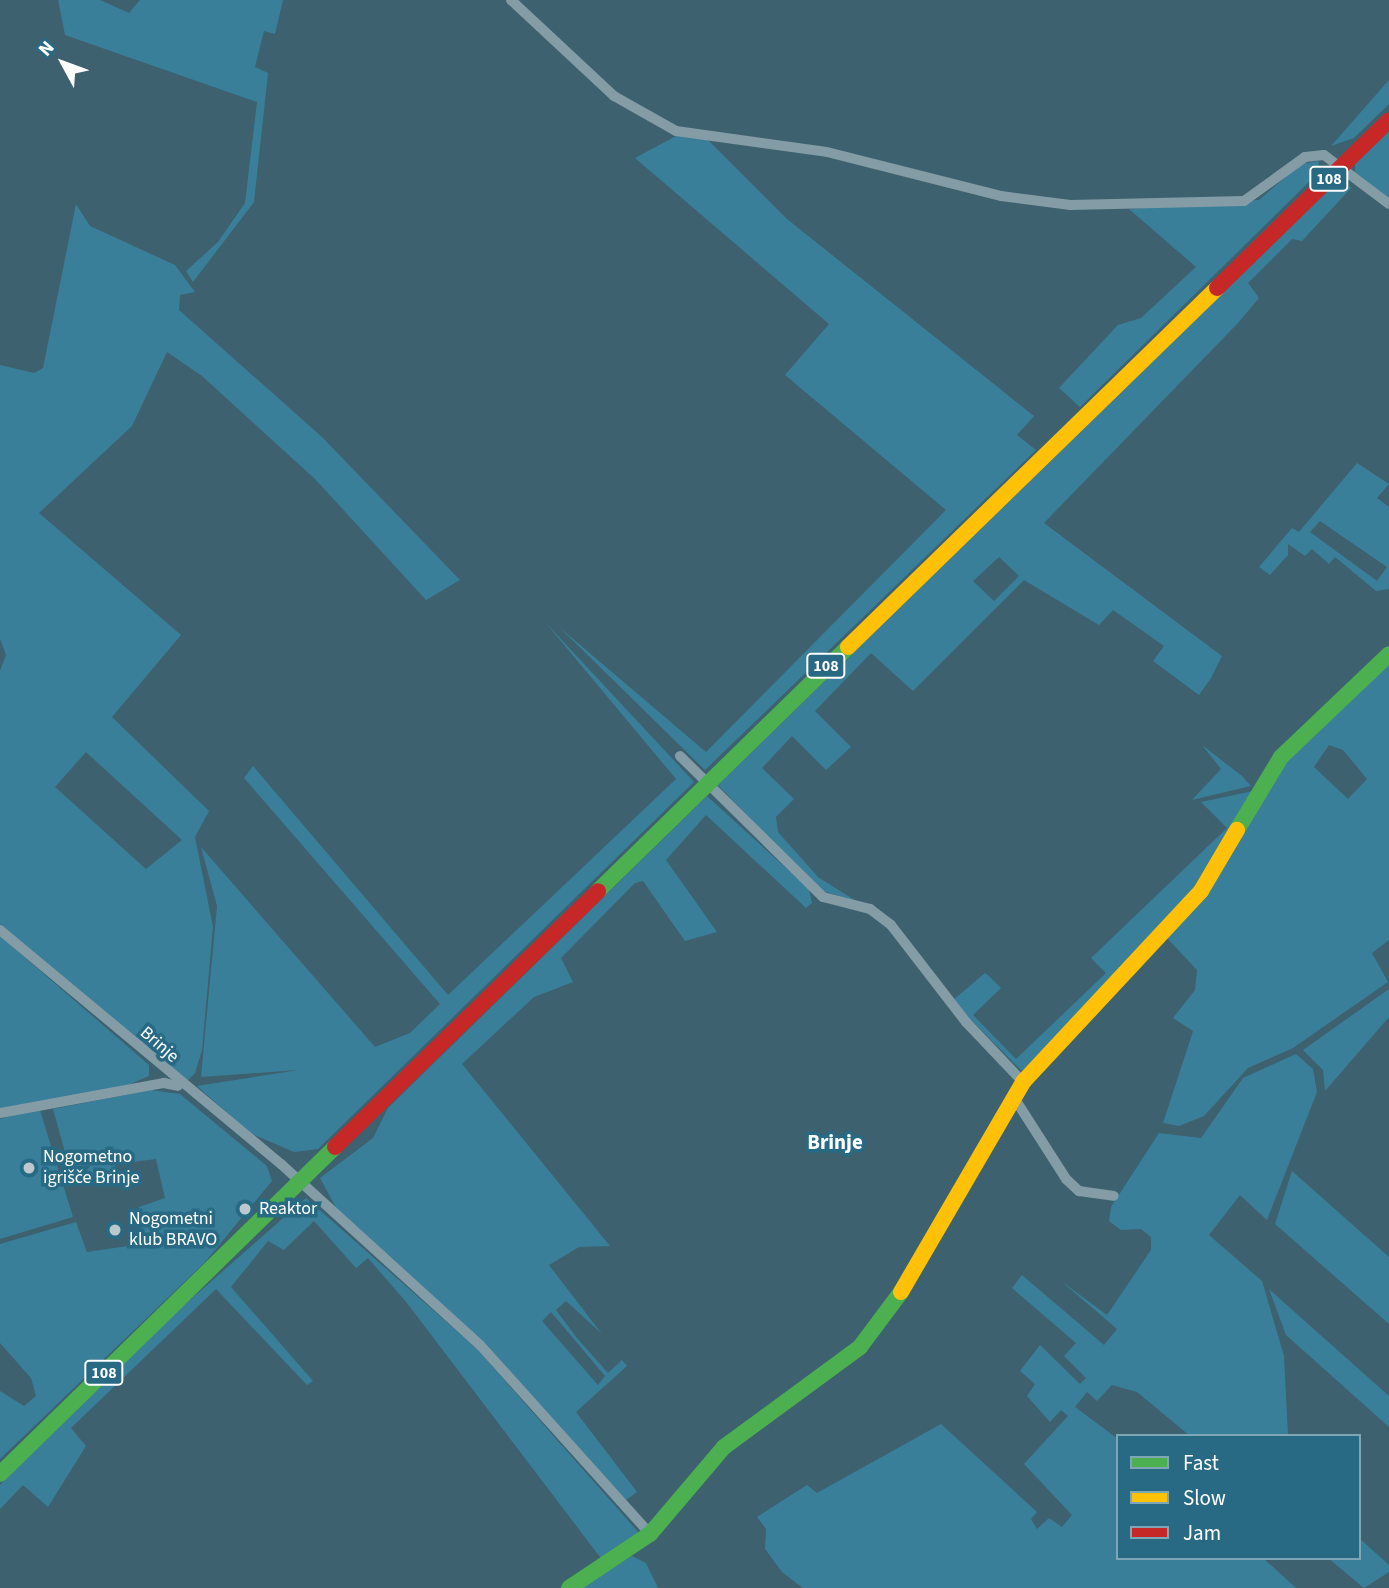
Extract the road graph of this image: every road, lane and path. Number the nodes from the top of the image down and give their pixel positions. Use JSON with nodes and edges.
{"nodes":[{"id":1,"x":511,"y":0,"type":"edge"},
{"id":2,"x":1389,"y":120,"type":"edge"},
{"id":3,"x":1340,"y":167,"type":"junction"},
{"id":4,"x":1389,"y":204,"type":"edge"},
{"id":5,"x":1389,"y":654,"type":"edge"},
{"id":6,"x":680,"y":756,"type":"dead end"},
{"id":7,"x":0,"y":930,"type":"edge"},
{"id":8,"x":1023,"y":1082,"type":"junction"},
{"id":9,"x":181,"y":1087,"type":"junction"},
{"id":10,"x":1013,"y":1096,"type":"junction"},
{"id":11,"x":0,"y":1113,"type":"edge"},
{"id":12,"x":299,"y":1181,"type":"junction"},
{"id":13,"x":1114,"y":1196,"type":"dead end"},
{"id":14,"x":0,"y":1474,"type":"edge"},
{"id":15,"x":650,"y":1534,"type":"junction"},
{"id":16,"x":569,"y":1588,"type":"edge"}],
"edges":[{"from":1,"to":3,"type":"street"},
{"from":2,"to":3,"type":"main road","number":"108"},
{"from":3,"to":4,"type":"street"},
{"from":3,"to":12,"type":"main road","number":"108"},
{"from":5,"to":8,"type":"main road"},
{"from":6,"to":8,"type":"street"},
{"from":7,"to":9,"type":"street","name":"Brinje"},
{"from":8,"to":10,"type":"main road"},
{"from":9,"to":11,"type":"street"},
{"from":9,"to":12,"type":"street","name":"Brinje"},
{"from":10,"to":13,"type":"street"},
{"from":10,"to":15,"type":"main road"},
{"from":12,"to":14,"type":"main road","number":"108"},
{"from":12,"to":15,"type":"street","name":"Brinje"},
{"from":15,"to":16,"type":"main road"}]}
